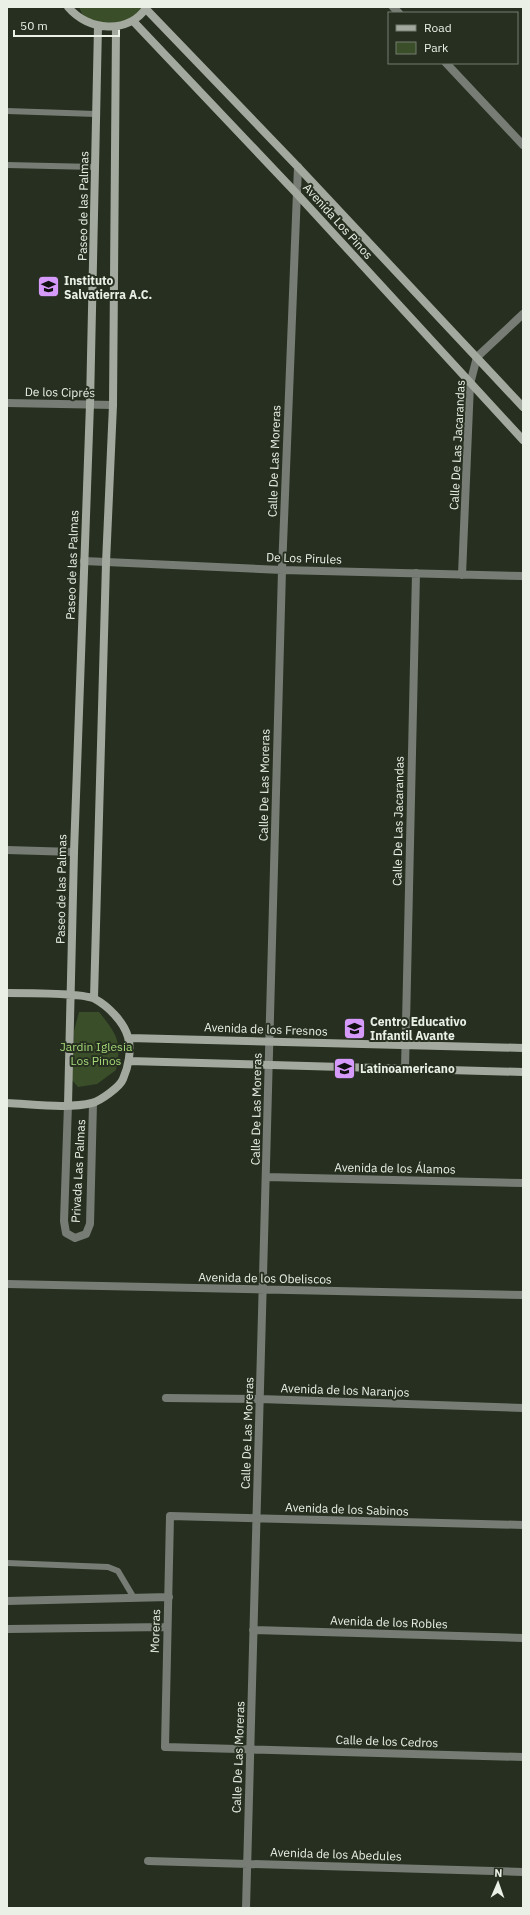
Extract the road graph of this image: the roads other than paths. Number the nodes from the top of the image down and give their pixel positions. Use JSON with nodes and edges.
{"nodes":[{"id":1,"x":68,"y":7,"type":"edge"},
{"id":2,"x":147,"y":8,"type":"edge"},
{"id":3,"x":133,"y":21,"type":"junction"},
{"id":4,"x":98,"y":26,"type":"junction"},
{"id":5,"x":116,"y":27,"type":"junction"},
{"id":6,"x":447,"y":64,"type":"edge"},
{"id":7,"x":7,"y":111,"type":"edge"},
{"id":8,"x":96,"y":114,"type":"junction"},
{"id":9,"x":523,"y":145,"type":"edge"},
{"id":10,"x":7,"y":164,"type":"edge"},
{"id":11,"x":95,"y":167,"type":"junction"},
{"id":12,"x":298,"y":167,"type":"junction"},
{"id":13,"x":297,"y":194,"type":"junction"},
{"id":14,"x":523,"y":314,"type":"edge"},
{"id":15,"x":477,"y":357,"type":"junction"},
{"id":16,"x":470,"y":384,"type":"junction"},
{"id":17,"x":7,"y":402,"type":"edge"},
{"id":18,"x":90,"y":404,"type":"junction"},
{"id":19,"x":113,"y":405,"type":"junction"},
{"id":20,"x":523,"y":408,"type":"edge"},
{"id":21,"x":523,"y":440,"type":"edge"},
{"id":22,"x":84,"y":561,"type":"junction"},
{"id":23,"x":106,"y":563,"type":"junction"},
{"id":24,"x":282,"y":570,"type":"junction"},
{"id":25,"x":416,"y":573,"type":"junction"},
{"id":26,"x":462,"y":575,"type":"junction"},
{"id":27,"x":523,"y":576,"type":"edge"},
{"id":28,"x":7,"y":850,"type":"edge"},
{"id":29,"x":74,"y":852,"type":"junction"},
{"id":30,"x":7,"y":992,"type":"edge"},
{"id":31,"x":71,"y":995,"type":"junction"},
{"id":32,"x":94,"y":998,"type":"junction"},
{"id":33,"x":129,"y":1038,"type":"junction"},
{"id":34,"x":270,"y":1042,"type":"junction"},
{"id":35,"x":405,"y":1045,"type":"junction"},
{"id":36,"x":523,"y":1048,"type":"edge"},
{"id":37,"x":129,"y":1061,"type":"junction"},
{"id":38,"x":269,"y":1066,"type":"junction"},
{"id":39,"x":405,"y":1069,"type":"junction"},
{"id":40,"x":523,"y":1072,"type":"edge"},
{"id":41,"x":7,"y":1103,"type":"edge"},
{"id":42,"x":93,"y":1103,"type":"junction"},
{"id":43,"x":68,"y":1105,"type":"junction"},
{"id":44,"x":266,"y":1177,"type":"junction"},
{"id":45,"x":523,"y":1183,"type":"edge"},
{"id":46,"x":7,"y":1284,"type":"edge"},
{"id":47,"x":263,"y":1290,"type":"junction"},
{"id":48,"x":523,"y":1295,"type":"edge"},
{"id":49,"x":166,"y":1398,"type":"dead end"},
{"id":50,"x":260,"y":1399,"type":"junction"},
{"id":51,"x":523,"y":1408,"type":"edge"},
{"id":52,"x":170,"y":1516,"type":"joint"},
{"id":53,"x":257,"y":1518,"type":"junction"},
{"id":54,"x":523,"y":1525,"type":"edge"},
{"id":55,"x":7,"y":1563,"type":"edge"},
{"id":56,"x":169,"y":1597,"type":"junction"},
{"id":57,"x":134,"y":1598,"type":"junction"},
{"id":58,"x":7,"y":1601,"type":"edge"},
{"id":59,"x":167,"y":1627,"type":"junction"},
{"id":60,"x":7,"y":1629,"type":"edge"},
{"id":61,"x":253,"y":1630,"type":"junction"},
{"id":62,"x":523,"y":1638,"type":"edge"},
{"id":63,"x":165,"y":1747,"type":"joint"},
{"id":64,"x":250,"y":1749,"type":"junction"},
{"id":65,"x":523,"y":1757,"type":"edge"},
{"id":66,"x":148,"y":1861,"type":"dead end"},
{"id":67,"x":247,"y":1863,"type":"junction"},
{"id":68,"x":523,"y":1872,"type":"edge"},
{"id":69,"x":246,"y":1908,"type":"edge"}],
"edges":[{"from":1,"to":4,"type":"street"},
{"from":2,"to":3,"type":"street"},
{"from":2,"to":12,"type":"street","name":"Avenida Los Pinos"},
{"from":3,"to":5,"type":"street"},
{"from":3,"to":13,"type":"street","name":"Avenida Los Pinos"},
{"from":4,"to":5,"type":"street"},
{"from":4,"to":8,"type":"street","name":"Paseo de las Palmas"},
{"from":5,"to":19,"type":"street"},
{"from":6,"to":9,"type":"street"},
{"from":7,"to":8,"type":"lane"},
{"from":8,"to":11,"type":"street","name":"Paseo de las Palmas"},
{"from":10,"to":11,"type":"lane"},
{"from":11,"to":18,"type":"street","name":"Paseo de las Palmas"},
{"from":12,"to":13,"type":"street","name":"Calle De Las Moreras"},
{"from":12,"to":15,"type":"street","name":"Avenida Los Pinos"},
{"from":13,"to":16,"type":"street","name":"Avenida Los Pinos"},
{"from":13,"to":24,"type":"street","name":"Calle De Las Moreras"},
{"from":14,"to":15,"type":"street"},
{"from":15,"to":16,"type":"street","name":"Calle De Las Jacarandas"},
{"from":15,"to":20,"type":"street","name":"Avenida Los Pinos"},
{"from":16,"to":21,"type":"street","name":"Avenida Los Pinos"},
{"from":16,"to":26,"type":"street","name":"Calle De Las Jacarandas"},
{"from":17,"to":18,"type":"street","name":"De los Ciprés"},
{"from":18,"to":19,"type":"street","name":"De los Ciprés"},
{"from":18,"to":22,"type":"street","name":"Paseo de las Palmas"},
{"from":19,"to":23,"type":"street"},
{"from":22,"to":23,"type":"street","name":"De Los Pirules"},
{"from":22,"to":29,"type":"street","name":"Paseo de las Palmas"},
{"from":23,"to":24,"type":"street","name":"De Los Pirules"},
{"from":23,"to":32,"type":"street"},
{"from":24,"to":25,"type":"street","name":"De Los Pirules"},
{"from":24,"to":34,"type":"street","name":"Calle De Las Moreras"},
{"from":25,"to":26,"type":"street","name":"De Los Pirules"},
{"from":25,"to":35,"type":"street","name":"Calle De Las Jacarandas"},
{"from":26,"to":27,"type":"street","name":"De Los Pirules"},
{"from":28,"to":29,"type":"street"},
{"from":29,"to":31,"type":"street","name":"Paseo de las Palmas"},
{"from":30,"to":31,"type":"street"},
{"from":31,"to":32,"type":"street"},
{"from":31,"to":43,"type":"street","name":"Paseo de las Palmas"},
{"from":32,"to":33,"type":"street"},
{"from":33,"to":34,"type":"street","name":"Avenida de los Fresnos"},
{"from":33,"to":37,"type":"street"},
{"from":34,"to":35,"type":"street","name":"Avenida de los Fresnos"},
{"from":34,"to":38,"type":"street","name":"Calle De Las Moreras"},
{"from":35,"to":36,"type":"street","name":"Avenida de los Fresnos"},
{"from":35,"to":39,"type":"street","name":"Calle De Las Jacarandas"},
{"from":37,"to":38,"type":"street"},
{"from":37,"to":42,"type":"street"},
{"from":38,"to":39,"type":"street"},
{"from":38,"to":44,"type":"street","name":"Calle De Las Moreras"},
{"from":39,"to":40,"type":"street"},
{"from":41,"to":43,"type":"street"},
{"from":42,"to":43,"type":"street"},
{"from":42,"to":43,"type":"street","name":"Privada Las Palmas"},
{"from":44,"to":45,"type":"street","name":"Avenida de los Álamos"},
{"from":44,"to":47,"type":"street","name":"Calle De Las Moreras"},
{"from":46,"to":47,"type":"street","name":"Avenida de los Obeliscos"},
{"from":47,"to":48,"type":"street","name":"Avenida de los Obeliscos"},
{"from":47,"to":50,"type":"street","name":"Calle De Las Moreras"},
{"from":49,"to":50,"type":"street","name":"Avenida de los Naranjos"},
{"from":50,"to":51,"type":"street","name":"Avenida de los Naranjos"},
{"from":50,"to":53,"type":"street","name":"Calle De Las Moreras"},
{"from":52,"to":53,"type":"street","name":"Avenida de los Sabinos"},
{"from":52,"to":56,"type":"street","name":"Moreras"},
{"from":53,"to":54,"type":"street","name":"Avenida de los Sabinos"},
{"from":53,"to":61,"type":"street","name":"Calle De Las Moreras"},
{"from":55,"to":57,"type":"lane"},
{"from":56,"to":57,"type":"street"},
{"from":56,"to":59,"type":"street","name":"Moreras"},
{"from":57,"to":58,"type":"street"},
{"from":59,"to":60,"type":"street"},
{"from":59,"to":63,"type":"street","name":"Moreras"},
{"from":61,"to":62,"type":"street","name":"Avenida de los Robles"},
{"from":61,"to":64,"type":"street","name":"Calle De Las Moreras"},
{"from":63,"to":64,"type":"street","name":"Calle de los Cedros"},
{"from":64,"to":65,"type":"street","name":"Calle de los Cedros"},
{"from":64,"to":67,"type":"street","name":"Calle De Las Moreras"},
{"from":66,"to":67,"type":"street","name":"Avenida de los Abedules"},
{"from":67,"to":68,"type":"street","name":"Avenida de los Abedules"},
{"from":67,"to":69,"type":"street","name":"Calle De Las Moreras"}]}
